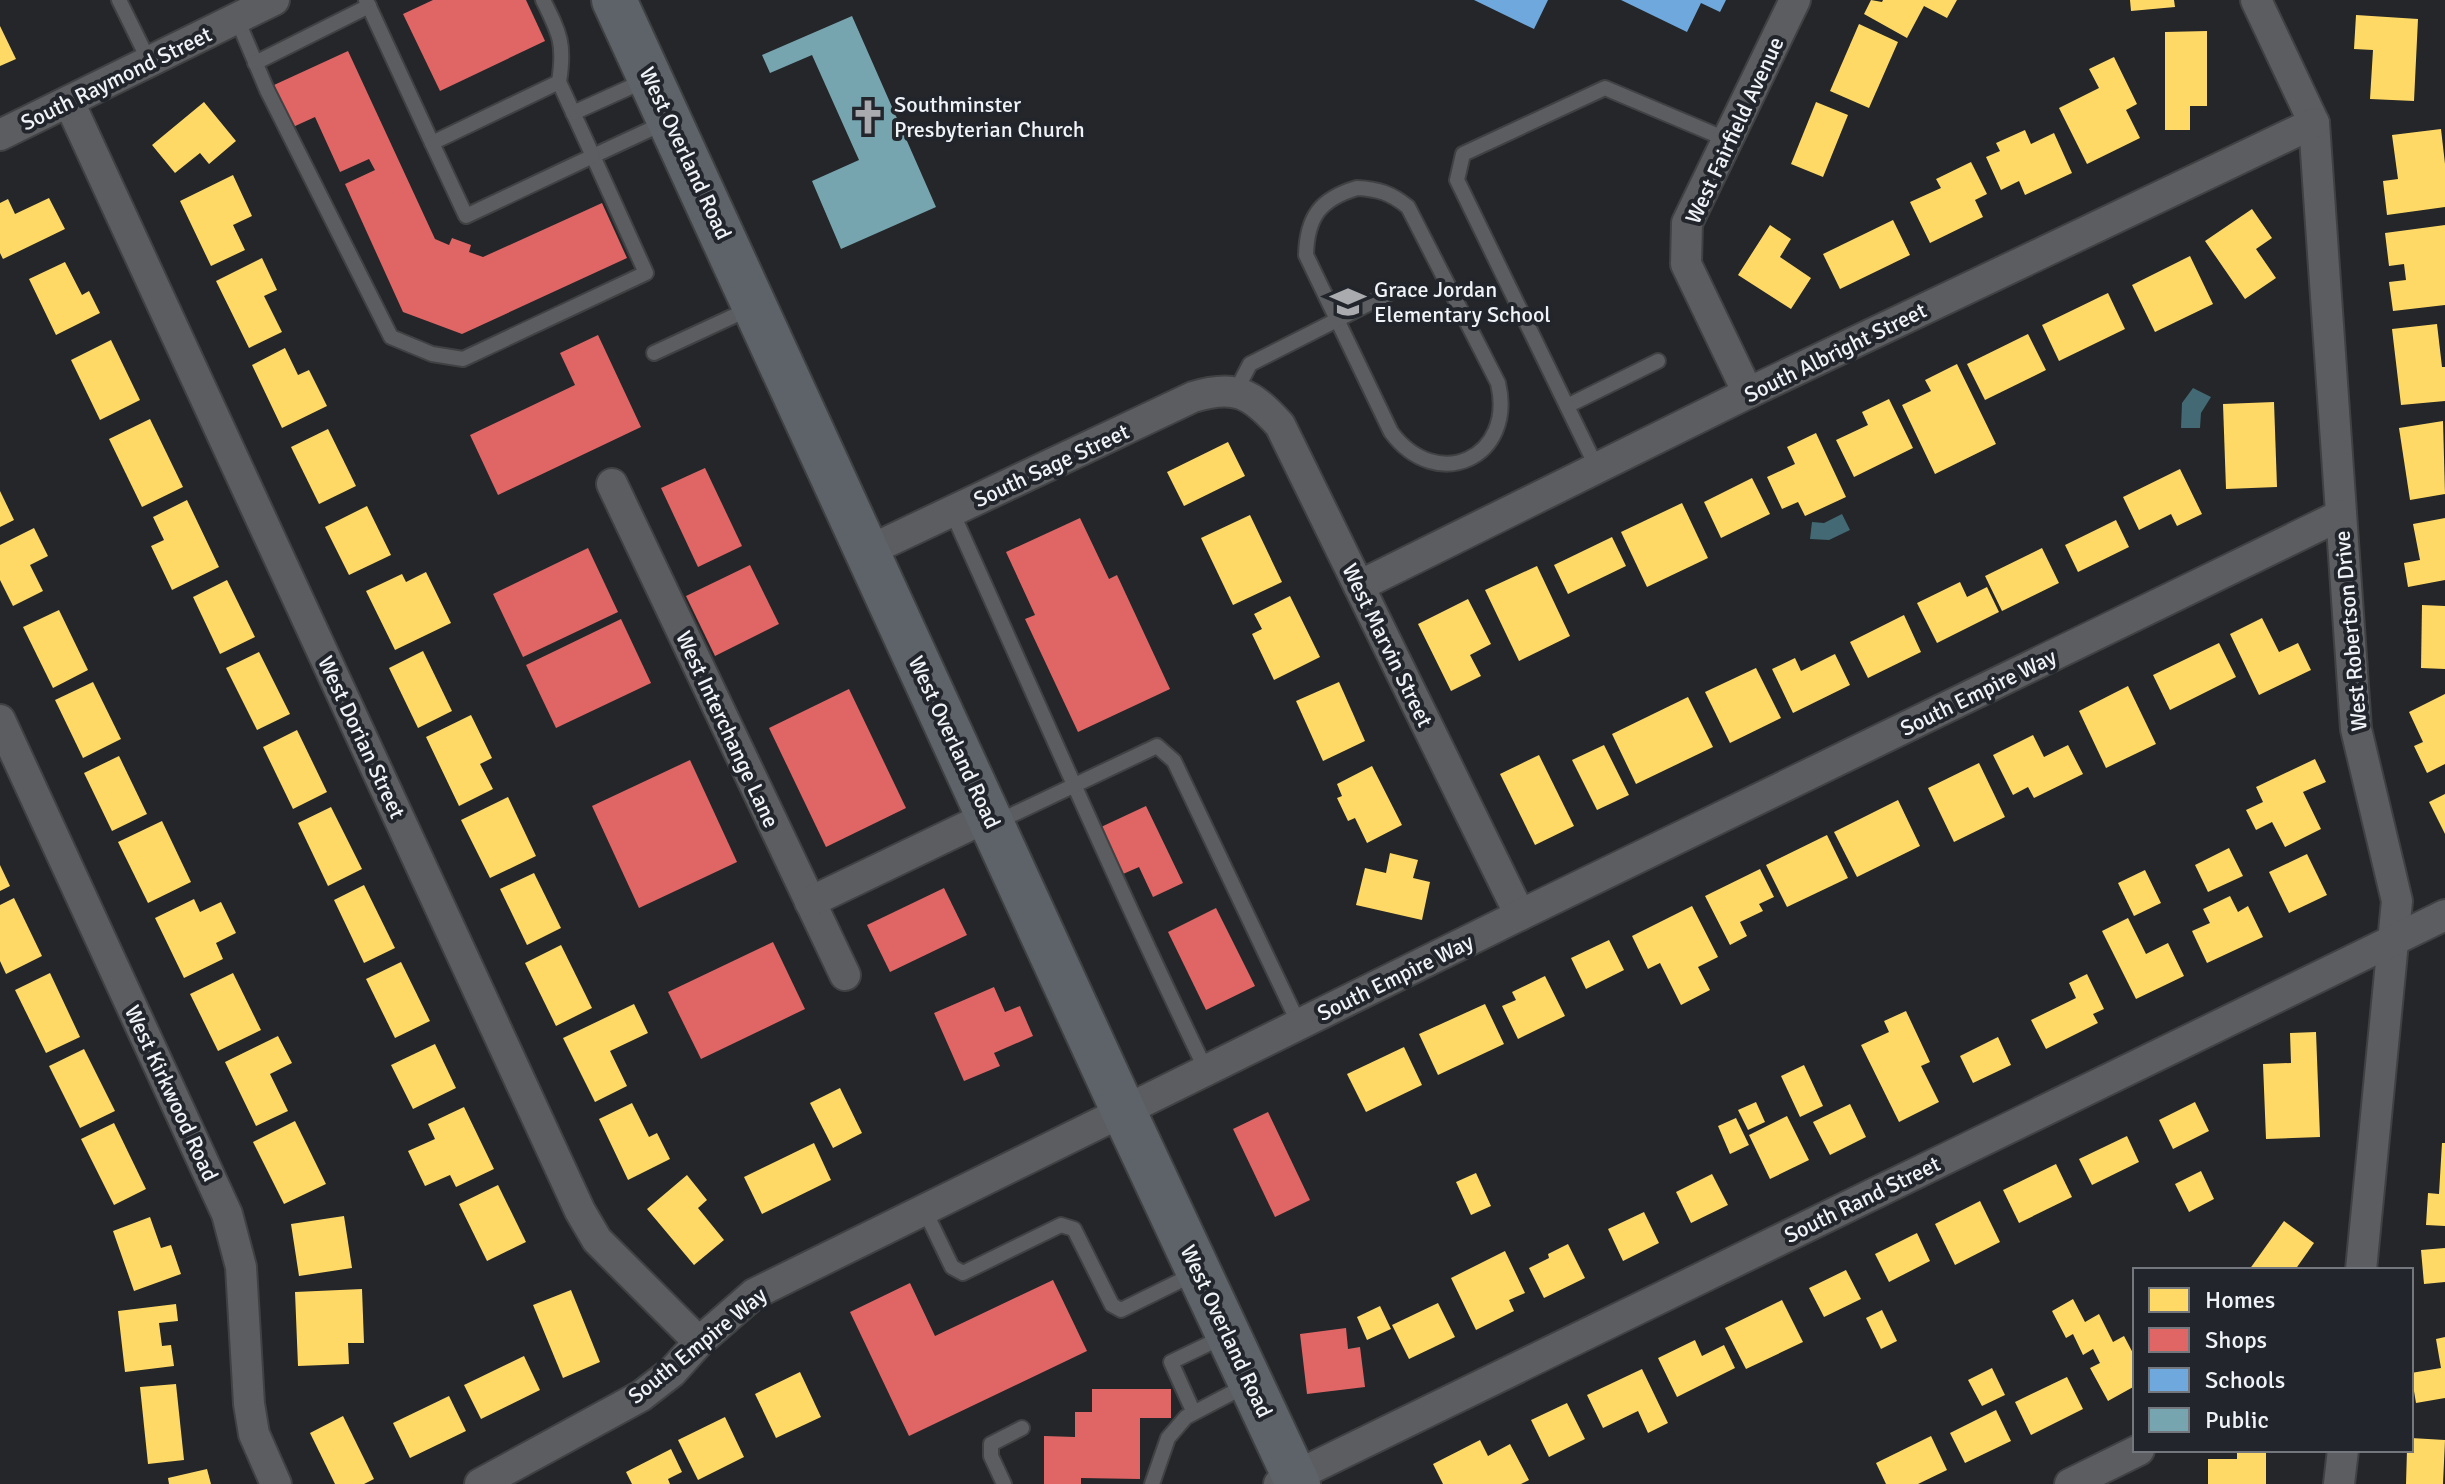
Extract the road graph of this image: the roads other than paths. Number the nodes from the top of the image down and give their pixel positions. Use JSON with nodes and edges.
{"nodes":[{"id":1,"x":119,"y":0,"type":"edge"},
{"id":2,"x":274,"y":0,"type":"edge"},
{"id":3,"x":543,"y":0,"type":"edge"},
{"id":4,"x":1795,"y":0,"type":"edge"},
{"id":5,"x":2256,"y":0,"type":"edge"},
{"id":6,"x":622,"y":2,"type":"edge"},
{"id":7,"x":368,"y":3,"type":"edge"},
{"id":8,"x":237,"y":19,"type":"junction"},
{"id":9,"x":149,"y":61,"type":"junction"},
{"id":10,"x":255,"y":63,"type":"junction"},
{"id":11,"x":651,"y":77,"type":"junction"},
{"id":12,"x":559,"y":82,"type":"junction"},
{"id":13,"x":69,"y":102,"type":"junction"},
{"id":14,"x":573,"y":113,"type":"junction"},
{"id":15,"x":670,"y":120,"type":"junction"},
{"id":16,"x":2314,"y":123,"type":"junction"},
{"id":17,"x":0,"y":135,"type":"edge"},
{"id":18,"x":1728,"y":140,"type":"junction"},
{"id":19,"x":432,"y":143,"type":"junction"},
{"id":20,"x":593,"y":156,"type":"junction"},
{"id":21,"x":1388,"y":294,"type":"dead end"},
{"id":22,"x":756,"y":306,"type":"junction"},
{"id":23,"x":1337,"y":319,"type":"junction"},
{"id":24,"x":654,"y":353,"type":"dead end"},
{"id":25,"x":1658,"y":361,"type":"dead end"},
{"id":26,"x":1236,"y":391,"type":"junction"},
{"id":27,"x":1748,"y":393,"type":"junction"},
{"id":28,"x":1567,"y":406,"type":"junction"},
{"id":29,"x":1597,"y":468,"type":"junction"},
{"id":30,"x":612,"y":484,"type":"dead end"},
{"id":31,"x":952,"y":512,"type":"junction"},
{"id":32,"x":2341,"y":515,"type":"junction"},
{"id":33,"x":868,"y":551,"type":"junction"},
{"id":34,"x":1359,"y":586,"type":"junction"},
{"id":35,"x":0,"y":720,"type":"edge"},
{"id":36,"x":1076,"y":785,"type":"junction"},
{"id":37,"x":991,"y":820,"type":"junction"},
{"id":38,"x":810,"y":902,"type":"junction"},
{"id":39,"x":1520,"y":915,"type":"junction"},
{"id":40,"x":2445,"y":915,"type":"edge"},
{"id":41,"x":2393,"y":940,"type":"junction"},
{"id":42,"x":845,"y":975,"type":"dead end"},
{"id":43,"x":1299,"y":1024,"type":"junction"},
{"id":44,"x":1206,"y":1070,"type":"junction"},
{"id":45,"x":1123,"y":1110,"type":"junction"},
{"id":46,"x":924,"y":1209,"type":"junction"},
{"id":47,"x":2361,"y":1268,"type":"edge"},
{"id":48,"x":1199,"y":1272,"type":"junction"},
{"id":49,"x":1228,"y":1334,"type":"junction"},
{"id":50,"x":699,"y":1342,"type":"junction"},
{"id":51,"x":1251,"y":1383,"type":"junction"},
{"id":52,"x":1193,"y":1411,"type":"junction"},
{"id":53,"x":1022,"y":1428,"type":"dead end"},
{"id":54,"x":2135,"y":1452,"type":"edge"},
{"id":55,"x":2343,"y":1452,"type":"edge"},
{"id":56,"x":1291,"y":1482,"type":"edge"},
{"id":57,"x":276,"y":1484,"type":"edge"},
{"id":58,"x":480,"y":1484,"type":"edge"},
{"id":59,"x":1004,"y":1484,"type":"edge"},
{"id":60,"x":1152,"y":1484,"type":"edge"},
{"id":61,"x":2070,"y":1484,"type":"edge"},
{"id":62,"x":2339,"y":1484,"type":"edge"}],
"edges":[{"from":1,"to":9,"type":"lane"},
{"from":2,"to":8,"type":"street","name":"South Raymond Street"},
{"from":3,"to":12,"type":"lane"},
{"from":4,"to":18,"type":"street","name":"West Fairfield Avenue"},
{"from":5,"to":16,"type":"street","name":"West Robertson Drive"},
{"from":6,"to":11,"type":"main road","name":"West Overland Road"},
{"from":7,"to":10,"type":"lane"},
{"from":7,"to":19,"type":"lane"},
{"from":8,"to":9,"type":"street","name":"South Raymond Street"},
{"from":8,"to":10,"type":"lane"},
{"from":9,"to":13,"type":"street","name":"South Raymond Street"},
{"from":10,"to":20,"type":"lane"},
{"from":11,"to":14,"type":"lane"},
{"from":11,"to":15,"type":"main road","name":"West Overland Road"},
{"from":12,"to":14,"type":"lane"},
{"from":12,"to":19,"type":"lane"},
{"from":13,"to":17,"type":"street","name":"South Raymond Street"},
{"from":13,"to":50,"type":"street","name":"West Dorian Street"},
{"from":14,"to":20,"type":"lane"},
{"from":15,"to":20,"type":"lane"},
{"from":15,"to":22,"type":"main road","name":"West Overland Road"},
{"from":16,"to":27,"type":"street","name":"South Albright Street"},
{"from":16,"to":32,"type":"street","name":"West Robertson Drive"},
{"from":18,"to":27,"type":"street","name":"West Fairfield Avenue"},
{"from":18,"to":28,"type":"lane"},
{"from":19,"to":20,"type":"lane"},
{"from":21,"to":23,"type":"lane"},
{"from":22,"to":24,"type":"lane"},
{"from":22,"to":33,"type":"main road","name":"West Overland Road"},
{"from":23,"to":23,"type":"lane"},
{"from":23,"to":26,"type":"lane"},
{"from":25,"to":28,"type":"lane"},
{"from":26,"to":31,"type":"street","name":"South Sage Street"},
{"from":26,"to":34,"type":"street","name":"West Marvin Street"},
{"from":27,"to":29,"type":"street","name":"South Albright Street"},
{"from":28,"to":29,"type":"lane"},
{"from":29,"to":34,"type":"street","name":"South Albright Street"},
{"from":30,"to":38,"type":"street","name":"West Interchange Lane"},
{"from":31,"to":33,"type":"street","name":"South Sage Street"},
{"from":31,"to":36,"type":"lane"},
{"from":32,"to":39,"type":"street","name":"South Empire Way"},
{"from":32,"to":41,"type":"street","name":"West Robertson Drive"},
{"from":33,"to":37,"type":"main road","name":"West Overland Road"},
{"from":34,"to":39,"type":"street","name":"West Marvin Street"},
{"from":35,"to":57,"type":"street","name":"West Kirkwood Road"},
{"from":36,"to":37,"type":"lane"},
{"from":36,"to":43,"type":"lane"},
{"from":36,"to":44,"type":"lane"},
{"from":37,"to":38,"type":"street"},
{"from":37,"to":45,"type":"main road","name":"West Overland Road"},
{"from":38,"to":42,"type":"street","name":"West Interchange Lane"},
{"from":39,"to":43,"type":"street","name":"South Empire Way"},
{"from":40,"to":41,"type":"street","name":"South Rand Street"},
{"from":41,"to":47,"type":"street","name":"West Robertson Drive"},
{"from":41,"to":56,"type":"street","name":"South Rand Street"},
{"from":43,"to":44,"type":"street","name":"South Empire Way"},
{"from":44,"to":45,"type":"street","name":"South Empire Way"},
{"from":45,"to":46,"type":"street","name":"South Empire Way"},
{"from":45,"to":48,"type":"main road","name":"West Overland Road"},
{"from":46,"to":48,"type":"lane"},
{"from":46,"to":50,"type":"street","name":"South Empire Way"},
{"from":48,"to":49,"type":"main road","name":"West Overland Road"},
{"from":49,"to":51,"type":"main road","name":"West Overland Road"},
{"from":49,"to":52,"type":"lane"},
{"from":50,"to":58,"type":"street","name":"South Empire Way"},
{"from":51,"to":52,"type":"lane"},
{"from":51,"to":56,"type":"main road","name":"West Overland Road"},
{"from":52,"to":60,"type":"lane"},
{"from":53,"to":59,"type":"lane"},
{"from":54,"to":61,"type":"street"},
{"from":55,"to":62,"type":"street"}]}
